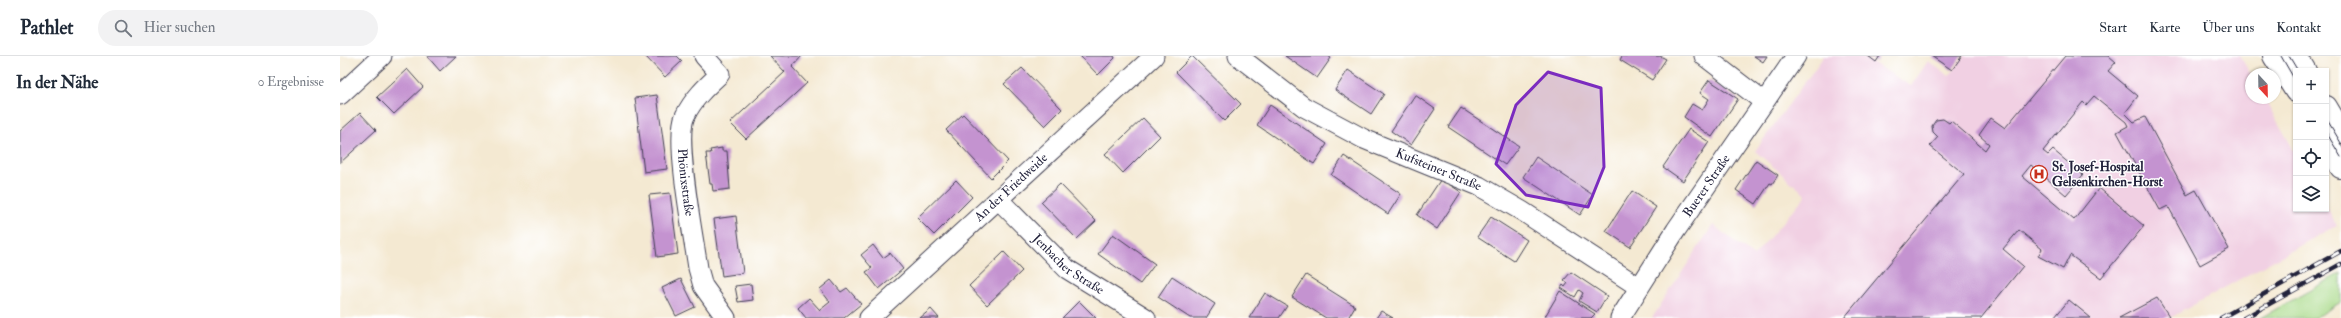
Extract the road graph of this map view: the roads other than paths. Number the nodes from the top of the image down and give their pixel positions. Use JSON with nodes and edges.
{"nodes":[{"id":1,"x":382,"y":56,"type":"edge"},
{"id":2,"x":704,"y":56,"type":"edge"},
{"id":3,"x":1238,"y":56,"type":"edge"},
{"id":4,"x":1704,"y":56,"type":"edge"},
{"id":5,"x":1796,"y":56,"type":"edge"},
{"id":6,"x":2274,"y":56,"type":"edge"},
{"id":7,"x":2296,"y":56,"type":"edge"},
{"id":8,"x":1146,"y":58,"type":"edge"},
{"id":9,"x":2303,"y":68,"type":"edge"},
{"id":10,"x":2293,"y":86,"type":"edge"},
{"id":11,"x":340,"y":95,"type":"edge"},
{"id":12,"x":1764,"y":102,"type":"junction"},
{"id":13,"x":2329,"y":112,"type":"edge"},
{"id":14,"x":2341,"y":132,"type":"edge"},
{"id":15,"x":2329,"y":147,"type":"edge"},
{"id":16,"x":2341,"y":167,"type":"edge"},
{"id":17,"x":999,"y":200,"type":"junction"},
{"id":18,"x":1639,"y":287,"type":"junction"},
{"id":19,"x":726,"y":318,"type":"edge"},
{"id":20,"x":869,"y":318,"type":"edge"},
{"id":21,"x":1146,"y":318,"type":"edge"},
{"id":22,"x":1620,"y":318,"type":"edge"}],
"edges":[{"from":1,"to":11,"type":"street"},
{"from":2,"to":19,"type":"street","name":"Phönixstraße"},
{"from":3,"to":18,"type":"street","name":"Kufsteiner Straße"},
{"from":4,"to":12,"type":"street"},
{"from":5,"to":12,"type":"street","name":"Buerer Straße"},
{"from":6,"to":10,"type":"main road"},
{"from":7,"to":9,"type":"main road"},
{"from":8,"to":17,"type":"street","name":"An der Friedweide"},
{"from":12,"to":18,"type":"street","name":"Buerer Straße"},
{"from":13,"to":14,"type":"main road"},
{"from":15,"to":16,"type":"main road"},
{"from":17,"to":20,"type":"street","name":"An der Friedweide"},
{"from":17,"to":21,"type":"street","name":"Jenbacher Straße"},
{"from":18,"to":22,"type":"street","name":"Buerer Straße"}]}
